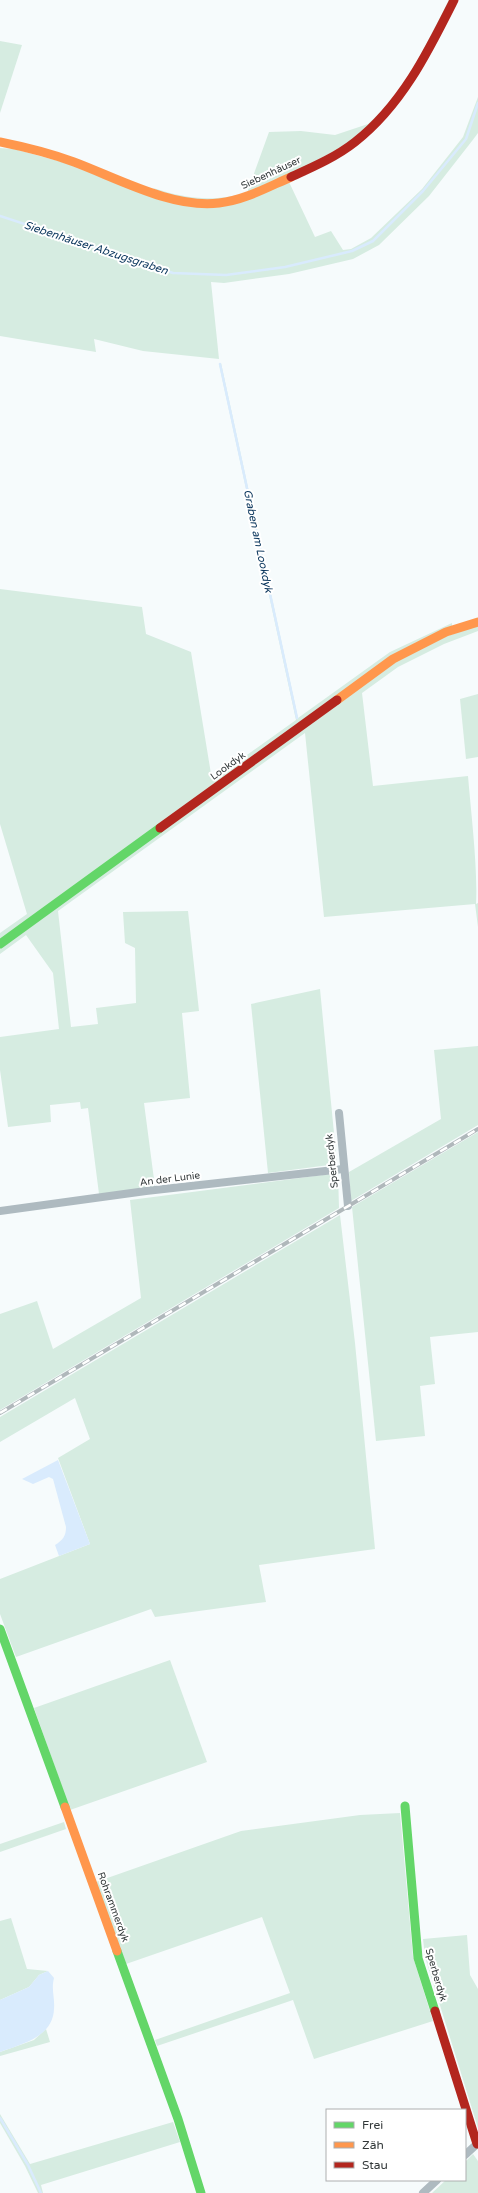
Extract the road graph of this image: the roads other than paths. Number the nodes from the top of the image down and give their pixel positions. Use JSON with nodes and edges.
{"nodes":[{"id":1,"x":454,"y":0,"type":"edge"},
{"id":2,"x":0,"y":142,"type":"edge"},
{"id":3,"x":478,"y":622,"type":"edge"},
{"id":4,"x":0,"y":944,"type":"edge"},
{"id":5,"x":339,"y":1113,"type":"dead end"},
{"id":6,"x":343,"y":1168,"type":"junction"},
{"id":7,"x":348,"y":1206,"type":"dead end"},
{"id":8,"x":0,"y":1211,"type":"edge"},
{"id":9,"x":0,"y":1630,"type":"edge"},
{"id":10,"x":405,"y":1806,"type":"dead end"},
{"id":11,"x":478,"y":2143,"type":"edge"},
{"id":12,"x":466,"y":2154,"type":"edge"},
{"id":13,"x":436,"y":2181,"type":"edge"},
{"id":14,"x":200,"y":2193,"type":"edge"},
{"id":15,"x":423,"y":2193,"type":"edge"}],
"edges":[{"from":1,"to":2,"type":"street","name":"Siebenhäuser"},
{"from":3,"to":4,"type":"street","name":"Lookdyk"},
{"from":5,"to":6,"type":"street","name":"Sperberdyk"},
{"from":6,"to":7,"type":"street","name":"Sperberdyk"},
{"from":6,"to":8,"type":"street","name":"An der Lunie"},
{"from":9,"to":14,"type":"street","name":"Rohrammerdyk"},
{"from":10,"to":11,"type":"street","name":"Sperberdyk"},
{"from":11,"to":12,"type":"street"},
{"from":13,"to":15,"type":"street"}]}
